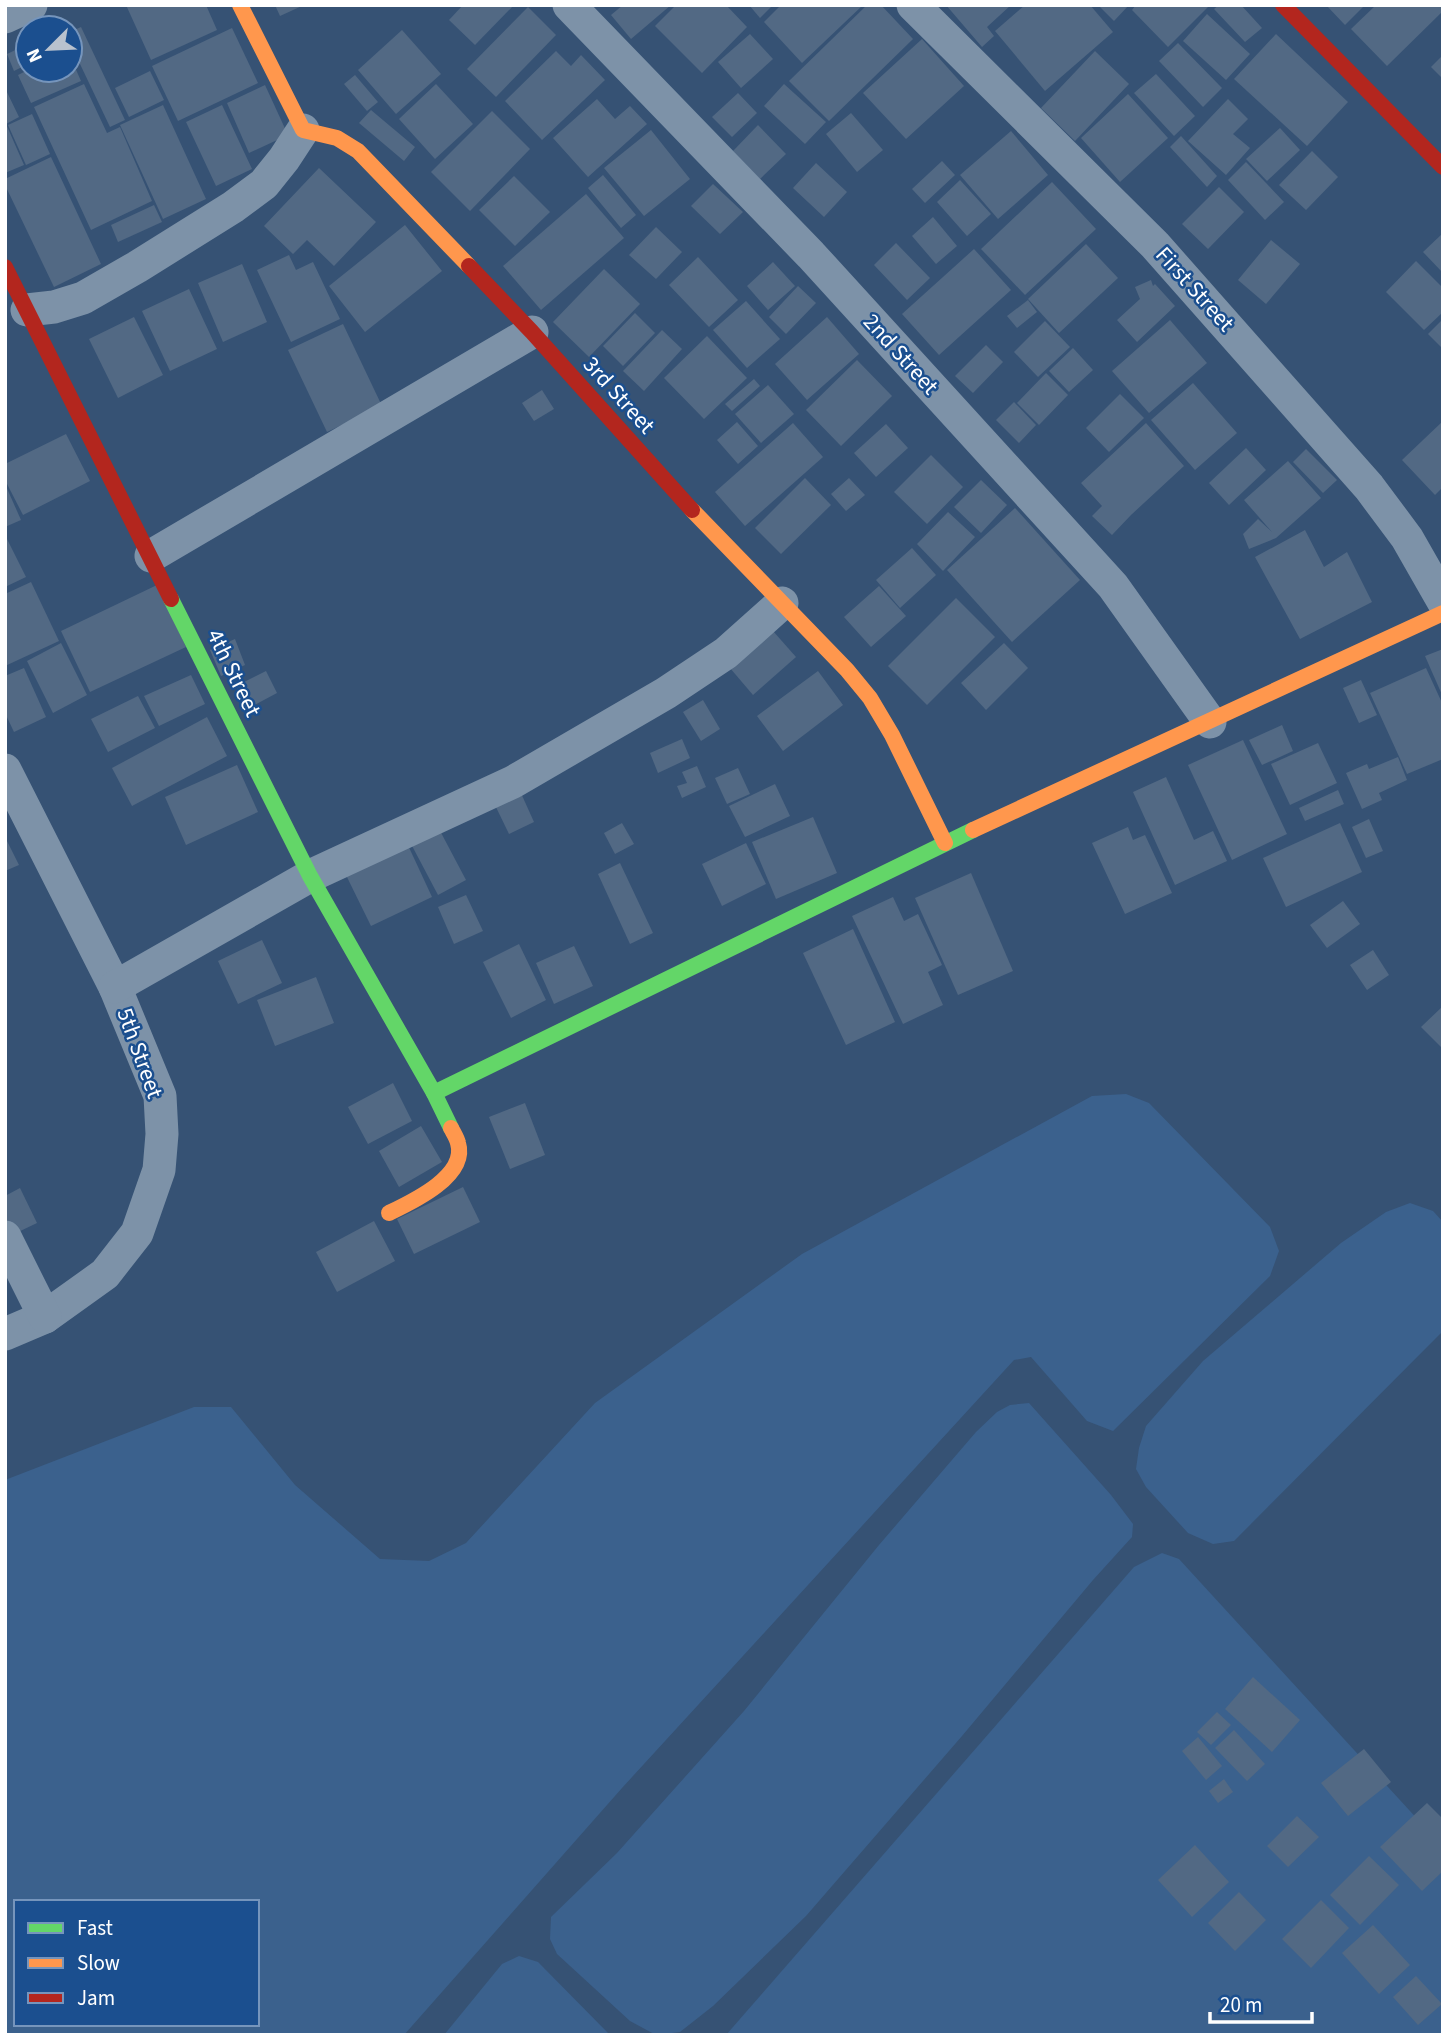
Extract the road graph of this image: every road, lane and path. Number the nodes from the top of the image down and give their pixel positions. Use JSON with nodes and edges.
{"nodes":[{"id":1,"x":31,"y":5,"type":"edge"},
{"id":2,"x":240,"y":5,"type":"edge"},
{"id":3,"x":569,"y":5,"type":"edge"},
{"id":4,"x":913,"y":5,"type":"edge"},
{"id":5,"x":1283,"y":5,"type":"edge"},
{"id":6,"x":5,"y":17,"type":"edge"},
{"id":7,"x":303,"y":130,"type":"junction"},
{"id":8,"x":1443,"y":167,"type":"edge"},
{"id":9,"x":5,"y":267,"type":"edge"},
{"id":10,"x":27,"y":310,"type":"junction"},
{"id":11,"x":532,"y":332,"type":"junction"},
{"id":12,"x":150,"y":556,"type":"junction"},
{"id":13,"x":1443,"y":601,"type":"edge"},
{"id":14,"x":782,"y":603,"type":"junction"},
{"id":15,"x":1443,"y":613,"type":"edge"},
{"id":16,"x":1210,"y":722,"type":"junction"},
{"id":17,"x":5,"y":770,"type":"edge"},
{"id":18,"x":945,"y":843,"type":"junction"},
{"id":19,"x":310,"y":876,"type":"junction"},
{"id":20,"x":115,"y":987,"type":"junction"},
{"id":21,"x":434,"y":1093,"type":"junction"},
{"id":22,"x":389,"y":1213,"type":"dead end"},
{"id":23,"x":5,"y":1237,"type":"edge"},
{"id":24,"x":46,"y":1317,"type":"junction"},
{"id":25,"x":5,"y":1334,"type":"edge"}],
"edges":[{"from":1,"to":6,"type":"street"},
{"from":2,"to":7,"type":"street"},
{"from":3,"to":16,"type":"street","name":"2nd Street"},
{"from":4,"to":13,"type":"street","name":"First Street"},
{"from":5,"to":8,"type":"street"},
{"from":7,"to":10,"type":"street"},
{"from":7,"to":11,"type":"street","name":"3rd Street"},
{"from":9,"to":10,"type":"street","name":"4th Street"},
{"from":10,"to":12,"type":"street","name":"4th Street"},
{"from":11,"to":12,"type":"street"},
{"from":11,"to":14,"type":"street","name":"3rd Street"},
{"from":12,"to":19,"type":"street","name":"4th Street"},
{"from":14,"to":18,"type":"street","name":"3rd Street"},
{"from":14,"to":19,"type":"street"},
{"from":15,"to":16,"type":"street"},
{"from":16,"to":18,"type":"street"},
{"from":17,"to":20,"type":"street","name":"5th Street"},
{"from":18,"to":21,"type":"street"},
{"from":19,"to":20,"type":"street"},
{"from":19,"to":21,"type":"street","name":"4th Street"},
{"from":20,"to":24,"type":"street","name":"5th Street"},
{"from":21,"to":22,"type":"street","name":"4th Street"},
{"from":23,"to":24,"type":"street"},
{"from":24,"to":25,"type":"street","name":"5th Street"}]}
